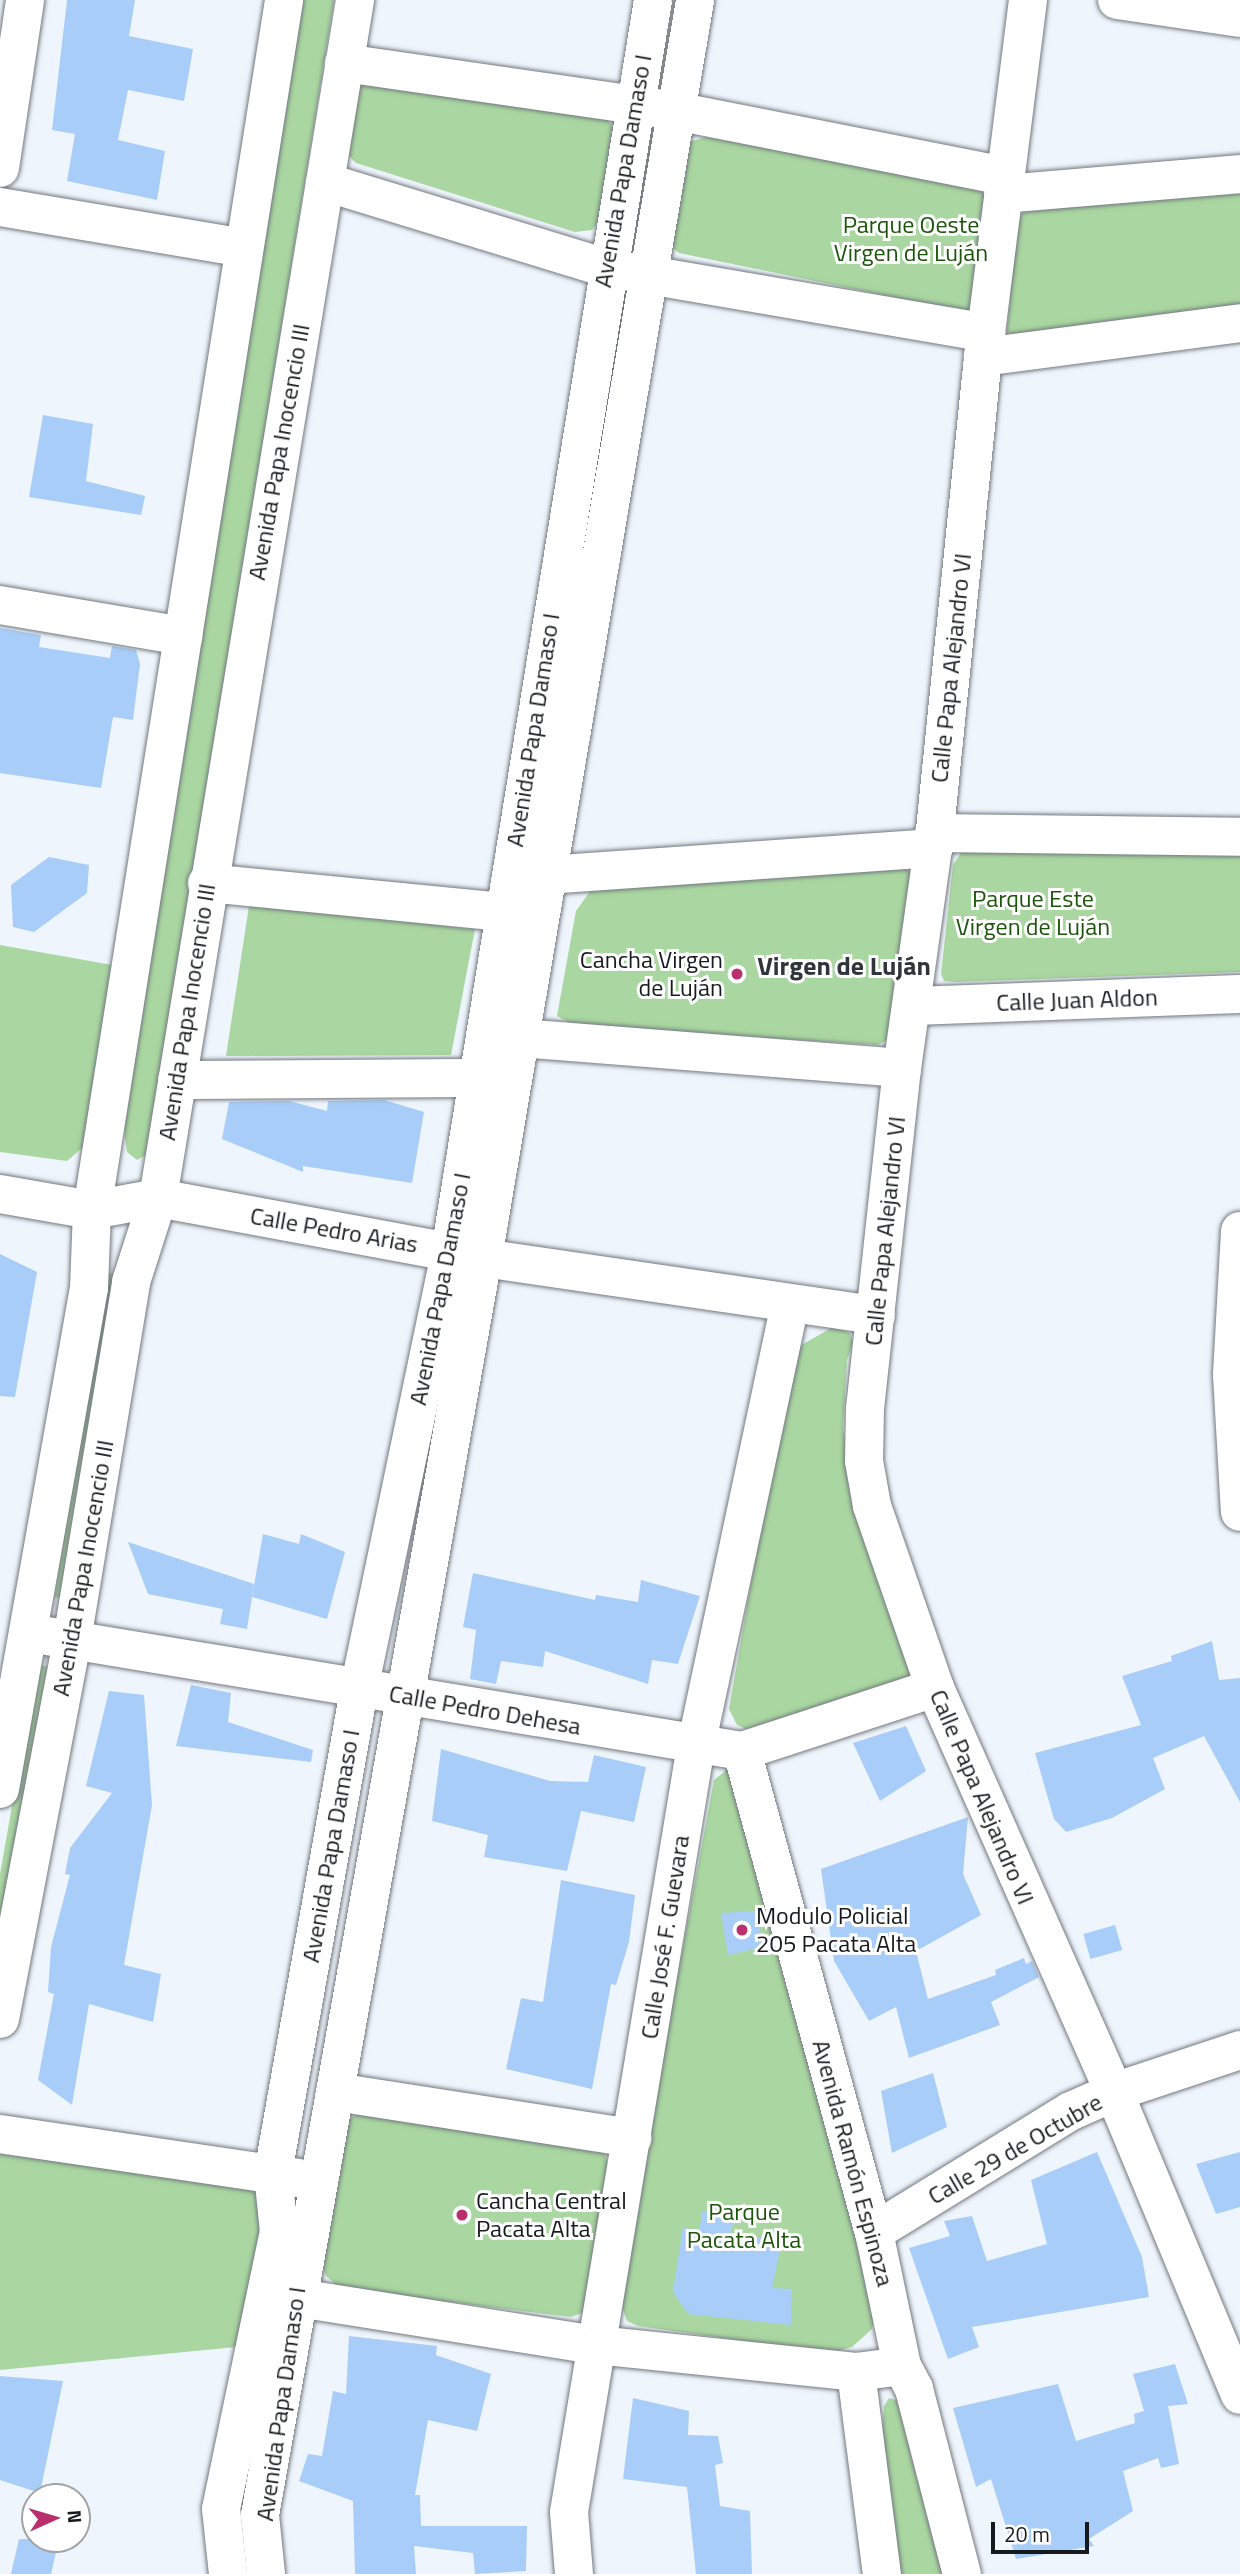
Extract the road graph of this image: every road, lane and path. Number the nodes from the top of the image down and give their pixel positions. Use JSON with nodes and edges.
{"nodes":[{"id":1,"x":25,"y":0,"type":"edge"},
{"id":2,"x":284,"y":0,"type":"edge"},
{"id":3,"x":355,"y":0,"type":"edge"},
{"id":4,"x":653,"y":0,"type":"edge"},
{"id":5,"x":695,"y":0,"type":"edge"},
{"id":6,"x":1028,"y":0,"type":"edge"},
{"id":7,"x":1116,"y":0,"type":"edge"},
{"id":8,"x":1240,"y":18,"type":"edge"},
{"id":9,"x":344,"y":63,"type":"junction"},
{"id":10,"x":634,"y":108,"type":"junction"},
{"id":11,"x":676,"y":111,"type":"junction"},
{"id":12,"x":0,"y":167,"type":"edge"},
{"id":13,"x":1240,"y":174,"type":"edge"},
{"id":14,"x":325,"y":182,"type":"junction"},
{"id":15,"x":1004,"y":185,"type":"junction"},
{"id":16,"x":0,"y":207,"type":"edge"},
{"id":17,"x":244,"y":248,"type":"junction"},
{"id":18,"x":607,"y":268,"type":"junction"},
{"id":19,"x":646,"y":276,"type":"junction"},
{"id":20,"x":1240,"y":323,"type":"edge"},
{"id":21,"x":984,"y":345,"type":"junction"},
{"id":22,"x":0,"y":605,"type":"edge"},
{"id":23,"x":183,"y":636,"type":"junction"},
{"id":24,"x":1240,"y":837,"type":"edge"},
{"id":25,"x":934,"y":840,"type":"junction"},
{"id":26,"x":547,"y":875,"type":"junction"},
{"id":27,"x":207,"y":883,"type":"junction"},
{"id":28,"x":505,"y":912,"type":"junction"},
{"id":29,"x":1240,"y":994,"type":"edge"},
{"id":30,"x":913,"y":1006,"type":"junction"},
{"id":31,"x":520,"y":1038,"type":"junction"},
{"id":32,"x":902,"y":1068,"type":"junction"},
{"id":33,"x":477,"y":1078,"type":"junction"},
{"id":34,"x":177,"y":1080,"type":"junction"},
{"id":35,"x":0,"y":1194,"type":"edge"},
{"id":36,"x":158,"y":1198,"type":"junction"},
{"id":37,"x":92,"y":1209,"type":"junction"},
{"id":38,"x":1240,"y":1231,"type":"edge"},
{"id":39,"x":466,"y":1255,"type":"junction"},
{"id":40,"x":790,"y":1304,"type":"junction"},
{"id":41,"x":876,"y":1315,"type":"junction"},
{"id":42,"x":1240,"y":1512,"type":"edge"},
{"id":43,"x":28,"y":1633,"type":"junction"},
{"id":44,"x":72,"y":1640,"type":"junction"},
{"id":45,"x":935,"y":1688,"type":"junction"},
{"id":46,"x":359,"y":1689,"type":"junction"},
{"id":47,"x":405,"y":1696,"type":"junction"},
{"id":48,"x":7,"y":1713,"type":"edge"},
{"id":49,"x":696,"y":1746,"type":"junction"},
{"id":50,"x":743,"y":1751,"type":"junction"},
{"id":51,"x":0,"y":1789,"type":"edge"},
{"id":52,"x":0,"y":2019,"type":"edge"},
{"id":53,"x":1240,"y":2050,"type":"edge"},
{"id":54,"x":335,"y":2092,"type":"junction"},
{"id":55,"x":1114,"y":2092,"type":"junction"},
{"id":56,"x":0,"y":2134,"type":"edge"},
{"id":57,"x":632,"y":2138,"type":"junction"},
{"id":58,"x":273,"y":2173,"type":"junction"},
{"id":59,"x":318,"y":2181,"type":"junction"},
{"id":60,"x":874,"y":2232,"type":"junction"},
{"id":61,"x":283,"y":2295,"type":"junction"},
{"id":62,"x":596,"y":2345,"type":"junction"},
{"id":63,"x":902,"y":2366,"type":"junction"},
{"id":64,"x":856,"y":2372,"type":"junction"},
{"id":65,"x":1240,"y":2395,"type":"edge"},
{"id":66,"x":228,"y":2574,"type":"edge"},
{"id":67,"x":267,"y":2574,"type":"edge"},
{"id":68,"x":574,"y":2574,"type":"edge"},
{"id":69,"x":882,"y":2574,"type":"edge"},
{"id":70,"x":962,"y":2574,"type":"edge"}],
"edges":[{"from":1,"to":12,"type":"street"},
{"from":2,"to":17,"type":"street","name":"Avenida Papa Inocencio III"},
{"from":3,"to":9,"type":"street","name":"Avenida Papa Inocencio III"},
{"from":4,"to":10,"type":"street","name":"Avenida Papa Damaso I"},
{"from":5,"to":11,"type":"street","name":"Avenida Papa Damaso I"},
{"from":6,"to":15,"type":"street","name":"Calle Papa Alejandro VI"},
{"from":7,"to":8,"type":"street"},
{"from":9,"to":10,"type":"street"},
{"from":9,"to":14,"type":"street","name":"Avenida Papa Inocencio III"},
{"from":10,"to":11,"type":"street"},
{"from":10,"to":18,"type":"street","name":"Avenida Papa Damaso I"},
{"from":11,"to":15,"type":"street"},
{"from":11,"to":19,"type":"street","name":"Avenida Papa Damaso I"},
{"from":13,"to":15,"type":"street"},
{"from":14,"to":18,"type":"street"},
{"from":14,"to":27,"type":"street","name":"Avenida Papa Inocencio III"},
{"from":15,"to":21,"type":"street","name":"Calle Papa Alejandro VI"},
{"from":16,"to":17,"type":"street"},
{"from":17,"to":23,"type":"street","name":"Avenida Papa Inocencio III"},
{"from":18,"to":19,"type":"street"},
{"from":18,"to":28,"type":"street","name":"Avenida Papa Damaso I"},
{"from":19,"to":21,"type":"street"},
{"from":19,"to":26,"type":"street","name":"Avenida Papa Damaso I"},
{"from":20,"to":21,"type":"street"},
{"from":21,"to":25,"type":"street","name":"Calle Papa Alejandro VI"},
{"from":22,"to":23,"type":"street"},
{"from":23,"to":37,"type":"street","name":"Avenida Papa Inocencio III"},
{"from":24,"to":25,"type":"street"},
{"from":25,"to":26,"type":"street"},
{"from":25,"to":30,"type":"street","name":"Calle Papa Alejandro VI"},
{"from":26,"to":31,"type":"street","name":"Avenida Papa Damaso I"},
{"from":27,"to":28,"type":"street"},
{"from":27,"to":34,"type":"street","name":"Avenida Papa Inocencio III"},
{"from":28,"to":33,"type":"street","name":"Avenida Papa Damaso I"},
{"from":29,"to":30,"type":"street","name":"Calle Juan Aldon"},
{"from":30,"to":32,"type":"street","name":"Calle Papa Alejandro VI"},
{"from":31,"to":32,"type":"street"},
{"from":31,"to":39,"type":"street","name":"Avenida Papa Damaso I"},
{"from":32,"to":41,"type":"street","name":"Calle Papa Alejandro VI"},
{"from":33,"to":34,"type":"street"},
{"from":33,"to":39,"type":"street","name":"Avenida Papa Damaso I"},
{"from":34,"to":36,"type":"street","name":"Avenida Papa Inocencio III"},
{"from":35,"to":37,"type":"street","name":"Calle Pedro Arias"},
{"from":36,"to":37,"type":"street","name":"Calle Pedro Arias"},
{"from":36,"to":39,"type":"street","name":"Calle Pedro Arias"},
{"from":36,"to":44,"type":"street","name":"Avenida Papa Inocencio III"},
{"from":37,"to":43,"type":"street","name":"Avenida Papa Inocencio III"},
{"from":38,"to":42,"type":"street"},
{"from":39,"to":40,"type":"street","name":"Calle Pedro Arias"},
{"from":39,"to":46,"type":"street","name":"Avenida Papa Damaso I"},
{"from":39,"to":47,"type":"street","name":"Avenida Papa Damaso I"},
{"from":40,"to":41,"type":"street","name":"Calle Pedro Arias"},
{"from":40,"to":49,"type":"street","name":"Calle José F. Guevara"},
{"from":41,"to":45,"type":"street","name":"Calle Papa Alejandro VI"},
{"from":43,"to":44,"type":"street","name":"Calle Pedro Dehesa"},
{"from":43,"to":48,"type":"street","name":"Avenida Papa Inocencio III"},
{"from":44,"to":46,"type":"street","name":"Calle Pedro Dehesa"},
{"from":44,"to":52,"type":"street","name":"Avenida Papa Inocencio III"},
{"from":45,"to":50,"type":"street","name":"Calle Pedro Dehesa"},
{"from":45,"to":55,"type":"street","name":"Calle Papa Alejandro VI"},
{"from":46,"to":47,"type":"street","name":"Calle Pedro Dehesa"},
{"from":46,"to":58,"type":"street","name":"Avenida Papa Damaso I"},
{"from":47,"to":49,"type":"street","name":"Calle Pedro Dehesa"},
{"from":47,"to":54,"type":"street","name":"Avenida Papa Damaso I"},
{"from":48,"to":51,"type":"street","name":"Avenida Papa Inocencio III"},
{"from":49,"to":50,"type":"street","name":"Calle Pedro Dehesa"},
{"from":49,"to":57,"type":"street","name":"Calle José F. Guevara"},
{"from":50,"to":60,"type":"street","name":"Avenida Ramón Espinoza"},
{"from":53,"to":55,"type":"street","name":"Calle 29 de Octubre"},
{"from":54,"to":57,"type":"street"},
{"from":54,"to":59,"type":"street","name":"Avenida Papa Damaso I"},
{"from":55,"to":60,"type":"street","name":"Calle 29 de Octubre"},
{"from":55,"to":65,"type":"street","name":"Calle Papa Alejandro VI"},
{"from":56,"to":58,"type":"street"},
{"from":57,"to":62,"type":"street","name":"Calle José F. Guevara"},
{"from":58,"to":59,"type":"street"},
{"from":58,"to":61,"type":"street","name":"Avenida Papa Damaso I"},
{"from":59,"to":61,"type":"street","name":"Avenida Papa Damaso I"},
{"from":60,"to":63,"type":"street","name":"Avenida Ramón Espinoza"},
{"from":61,"to":62,"type":"street"},
{"from":61,"to":66,"type":"street","name":"Avenida Papa Damaso I"},
{"from":61,"to":67,"type":"street","name":"Avenida Papa Damaso I"},
{"from":62,"to":64,"type":"street"},
{"from":62,"to":68,"type":"street","name":"Calle José F. Guevara"},
{"from":63,"to":64,"type":"street"},
{"from":63,"to":70,"type":"street","name":"Avenida Ramón Espinoza"},
{"from":64,"to":69,"type":"street"}]}
